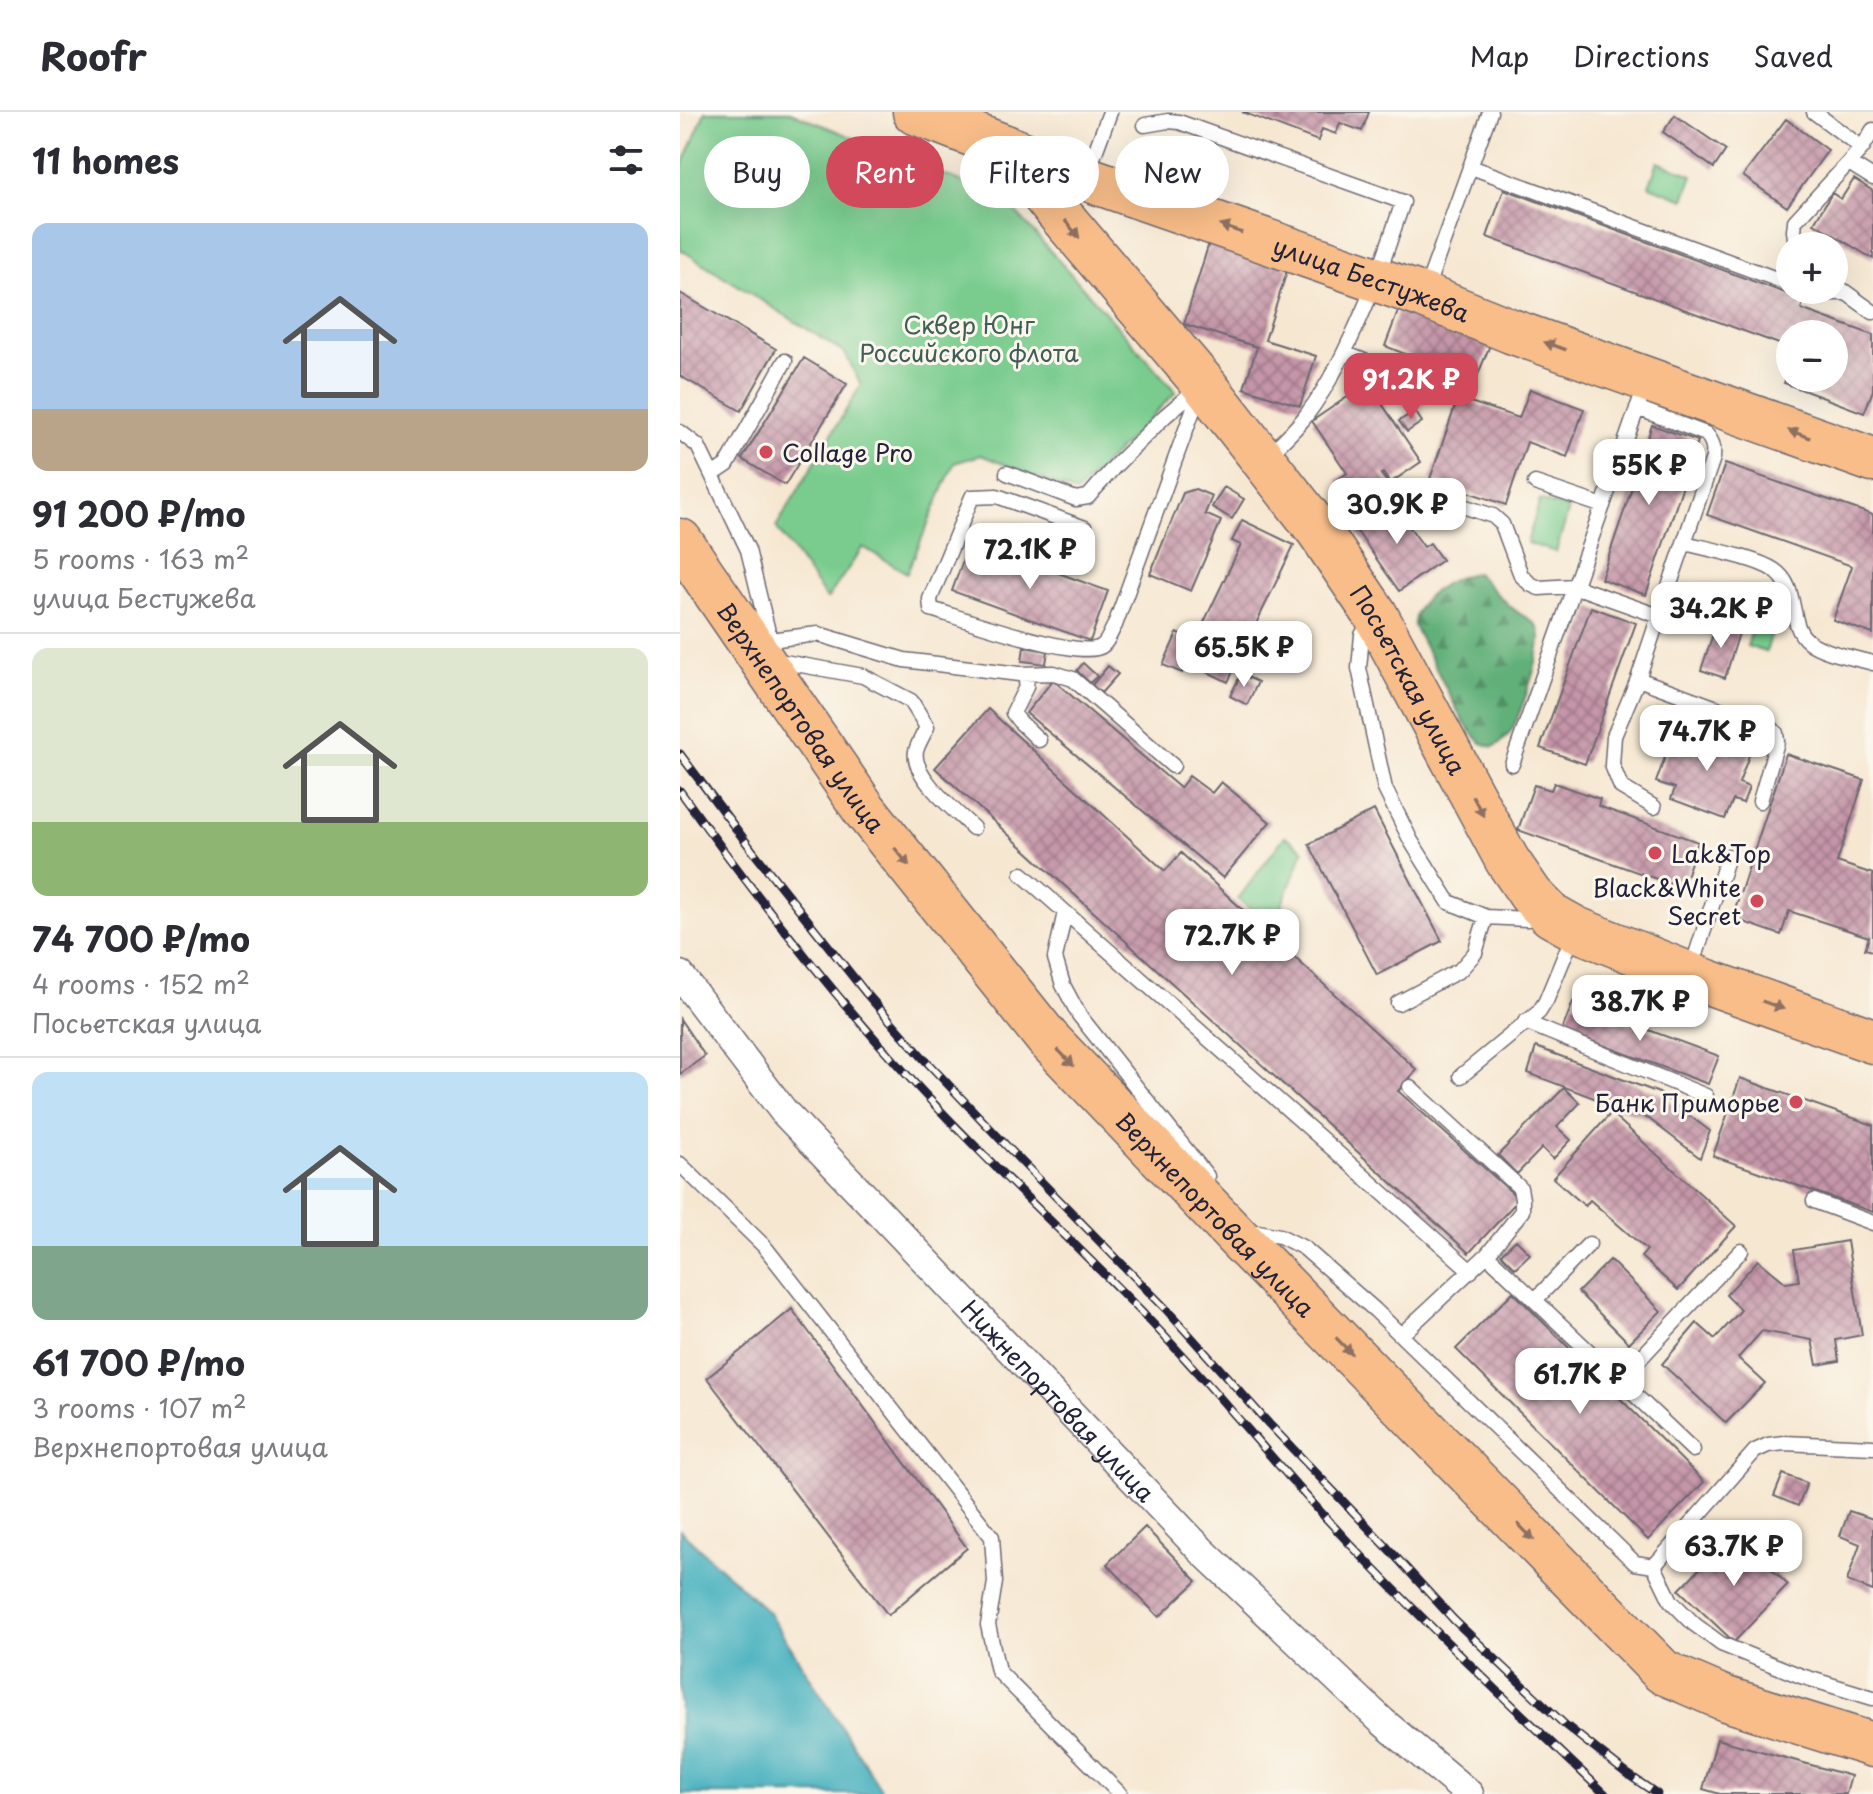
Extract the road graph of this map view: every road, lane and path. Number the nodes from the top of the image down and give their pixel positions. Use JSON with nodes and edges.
{"nodes":[{"id":1,"x":915,"y":112,"type":"edge"},
{"id":2,"x":1110,"y":112,"type":"edge"},
{"id":3,"x":1490,"y":112,"type":"edge"},
{"id":4,"x":1814,"y":112,"type":"edge"},
{"id":5,"x":1145,"y":125,"type":"dead end"},
{"id":6,"x":1873,"y":130,"type":"edge"},
{"id":7,"x":977,"y":136,"type":"edge"},
{"id":8,"x":1099,"y":141,"type":"edge"},
{"id":9,"x":1862,"y":148,"type":"junction"},
{"id":10,"x":1849,"y":163,"type":"junction"},
{"id":11,"x":1471,"y":167,"type":"junction"},
{"id":12,"x":1873,"y":178,"type":"edge"},
{"id":13,"x":1099,"y":183,"type":"edge"},
{"id":14,"x":1054,"y":208,"type":"edge"},
{"id":15,"x":1794,"y":232,"type":"edge"},
{"id":16,"x":1776,"y":279,"type":"edge"},
{"id":17,"x":1373,"y":287,"type":"junction"},
{"id":18,"x":1848,"y":294,"type":"edge"},
{"id":19,"x":1424,"y":296,"type":"junction"},
{"id":20,"x":1873,"y":312,"type":"edge"},
{"id":21,"x":1344,"y":353,"type":"junction"},
{"id":22,"x":785,"y":361,"type":"dead end"},
{"id":23,"x":1203,"y":383,"type":"junction"},
{"id":24,"x":1642,"y":394,"type":"junction"},
{"id":25,"x":1451,"y":396,"type":"dead end"},
{"id":26,"x":680,"y":432,"type":"edge"},
{"id":27,"x":1868,"y":453,"type":"edge"},
{"id":28,"x":1264,"y":459,"type":"junction"},
{"id":29,"x":1007,"y":473,"type":"dead end"},
{"id":30,"x":712,"y":475,"type":"junction"},
{"id":31,"x":1535,"y":483,"type":"dead end"},
{"id":32,"x":1408,"y":488,"type":"dead end"},
{"id":33,"x":1603,"y":506,"type":"junction"},
{"id":34,"x":1085,"y":528,"type":"dead end"},
{"id":35,"x":680,"y":541,"type":"edge"},
{"id":36,"x":1685,"y":543,"type":"junction"},
{"id":37,"x":1574,"y":586,"type":"junction"},
{"id":38,"x":1375,"y":614,"type":"junction"},
{"id":39,"x":1659,"y":616,"type":"junction"},
{"id":40,"x":762,"y":648,"type":"junction"},
{"id":41,"x":1873,"y":663,"type":"edge"},
{"id":42,"x":1027,"y":674,"type":"junction"},
{"id":43,"x":1638,"y":679,"type":"junction"},
{"id":44,"x":1039,"y":740,"type":"dead end"},
{"id":45,"x":1512,"y":764,"type":"dead end"},
{"id":46,"x":1173,"y":766,"type":"dead end"},
{"id":47,"x":1760,"y":801,"type":"dead end"},
{"id":48,"x":1654,"y":807,"type":"dead end"},
{"id":49,"x":973,"y":828,"type":"dead end"},
{"id":50,"x":1728,"y":856,"type":"dead end"},
{"id":51,"x":1022,"y":874,"type":"dead end"},
{"id":52,"x":1065,"y":912,"type":"junction"},
{"id":53,"x":1486,"y":917,"type":"junction"},
{"id":54,"x":1563,"y":922,"type":"junction"},
{"id":55,"x":1689,"y":974,"type":"junction"},
{"id":56,"x":680,"y":975,"type":"edge"},
{"id":57,"x":1398,"y":1003,"type":"dead end"},
{"id":58,"x":1525,"y":1022,"type":"junction"},
{"id":59,"x":1873,"y":1041,"type":"edge"},
{"id":60,"x":1461,"y":1076,"type":"dead end"},
{"id":61,"x":1410,"y":1087,"type":"dead end"},
{"id":62,"x":1706,"y":1096,"type":"dead end"},
{"id":63,"x":680,"y":1164,"type":"edge"},
{"id":64,"x":1213,"y":1184,"type":"dead end"},
{"id":65,"x":1814,"y":1201,"type":"dead end"},
{"id":66,"x":1873,"y":1223,"type":"edge"},
{"id":67,"x":1235,"y":1224,"type":"junction"},
{"id":68,"x":1589,"y":1244,"type":"dead end"},
{"id":69,"x":1741,"y":1251,"type":"dead end"},
{"id":70,"x":1487,"y":1255,"type":"junction"},
{"id":71,"x":1471,"y":1271,"type":"junction"},
{"id":72,"x":1536,"y":1299,"type":"junction"},
{"id":73,"x":1401,"y":1335,"type":"junction"},
{"id":74,"x":1620,"y":1380,"type":"junction"},
{"id":75,"x":1873,"y":1447,"type":"edge"},
{"id":76,"x":1693,"y":1450,"type":"dead end"},
{"id":77,"x":1654,"y":1566,"type":"junction"},
{"id":78,"x":1873,"y":1698,"type":"edge"},
{"id":79,"x":1873,"y":1745,"type":"edge"},
{"id":80,"x":1120,"y":1794,"type":"edge"},
{"id":81,"x":1469,"y":1794,"type":"edge"}],
"edges":[{"from":1,"to":7,"type":"main road","name":"улица Бестужева"},
{"from":2,"to":8,"type":"lane"},
{"from":3,"to":11,"type":"lane"},
{"from":4,"to":9,"type":"lane"},
{"from":5,"to":17,"type":"lane"},
{"from":6,"to":9,"type":"lane"},
{"from":9,"to":10,"type":"lane"},
{"from":10,"to":12,"type":"lane"},
{"from":10,"to":15,"type":"lane"},
{"from":11,"to":16,"type":"lane"},
{"from":11,"to":19,"type":"lane"},
{"from":17,"to":13,"type":"main road","name":"улица Бестужева","one_way":true},
{"from":14,"to":23,"type":"main road","name":"Посьетская улица","one_way":true},
{"from":17,"to":19,"type":"main road","name":"улица Бестужева"},
{"from":17,"to":21,"type":"lane"},
{"from":18,"to":20,"type":"lane"},
{"from":24,"to":19,"type":"main road","name":"улица Бестужева","one_way":true},
{"from":21,"to":25,"type":"lane"},
{"from":21,"to":28,"type":"lane"},
{"from":22,"to":30,"type":"lane"},
{"from":23,"to":28,"type":"main road","name":"Посьетская улица"},
{"from":23,"to":29,"type":"lane"},
{"from":23,"to":34,"type":"lane"},
{"from":27,"to":24,"type":"main road","name":"улица Бестужева","one_way":true},
{"from":24,"to":33,"type":"lane"},
{"from":24,"to":36,"type":"lane"},
{"from":26,"to":30,"type":"lane"},
{"from":28,"to":38,"type":"main road","name":"Посьетская улица"},
{"from":30,"to":40,"type":"lane"},
{"from":31,"to":33,"type":"lane"},
{"from":32,"to":37,"type":"lane"},
{"from":33,"to":37,"type":"lane"},
{"from":35,"to":40,"type":"main road","name":"Верхнепортовая улица"},
{"from":36,"to":39,"type":"lane"},
{"from":36,"to":41,"type":"lane"},
{"from":37,"to":39,"type":"lane"},
{"from":37,"to":45,"type":"lane"},
{"from":38,"to":53,"type":"lane"},
{"from":38,"to":54,"type":"main road","name":"Посьетская улица","one_way":true},
{"from":39,"to":43,"type":"lane"},
{"from":40,"to":42,"type":"lane"},
{"from":40,"to":49,"type":"lane"},
{"from":40,"to":67,"type":"main road","name":"Верхнепортовая улица","one_way":true},
{"from":42,"to":44,"type":"lane"},
{"from":42,"to":46,"type":"lane"},
{"from":43,"to":47,"type":"lane"},
{"from":43,"to":48,"type":"lane"},
{"from":50,"to":55,"type":"lane"},
{"from":51,"to":52,"type":"lane"},
{"from":52,"to":64,"type":"lane"},
{"from":52,"to":71,"type":"lane"},
{"from":53,"to":54,"type":"lane"},
{"from":53,"to":57,"type":"lane"},
{"from":54,"to":55,"type":"main road","name":"Посьетская улица"},
{"from":54,"to":58,"type":"lane"},
{"from":55,"to":59,"type":"main road","name":"Посьетская улица","one_way":true},
{"from":56,"to":81,"type":"street","name":"Нижнепортовая улица"},
{"from":58,"to":60,"type":"lane"},
{"from":58,"to":62,"type":"lane"},
{"from":61,"to":70,"type":"lane"},
{"from":63,"to":80,"type":"lane"},
{"from":65,"to":66,"type":"lane"},
{"from":67,"to":73,"type":"lane"},
{"from":67,"to":79,"type":"main road","name":"Верхнепортовая улица","one_way":true},
{"from":68,"to":72,"type":"lane"},
{"from":69,"to":74,"type":"lane"},
{"from":70,"to":71,"type":"lane"},
{"from":70,"to":72,"type":"lane"},
{"from":71,"to":73,"type":"lane"},
{"from":72,"to":74,"type":"lane"},
{"from":73,"to":77,"type":"lane"},
{"from":74,"to":76,"type":"lane"},
{"from":75,"to":77,"type":"lane"},
{"from":77,"to":78,"type":"lane"}]}
